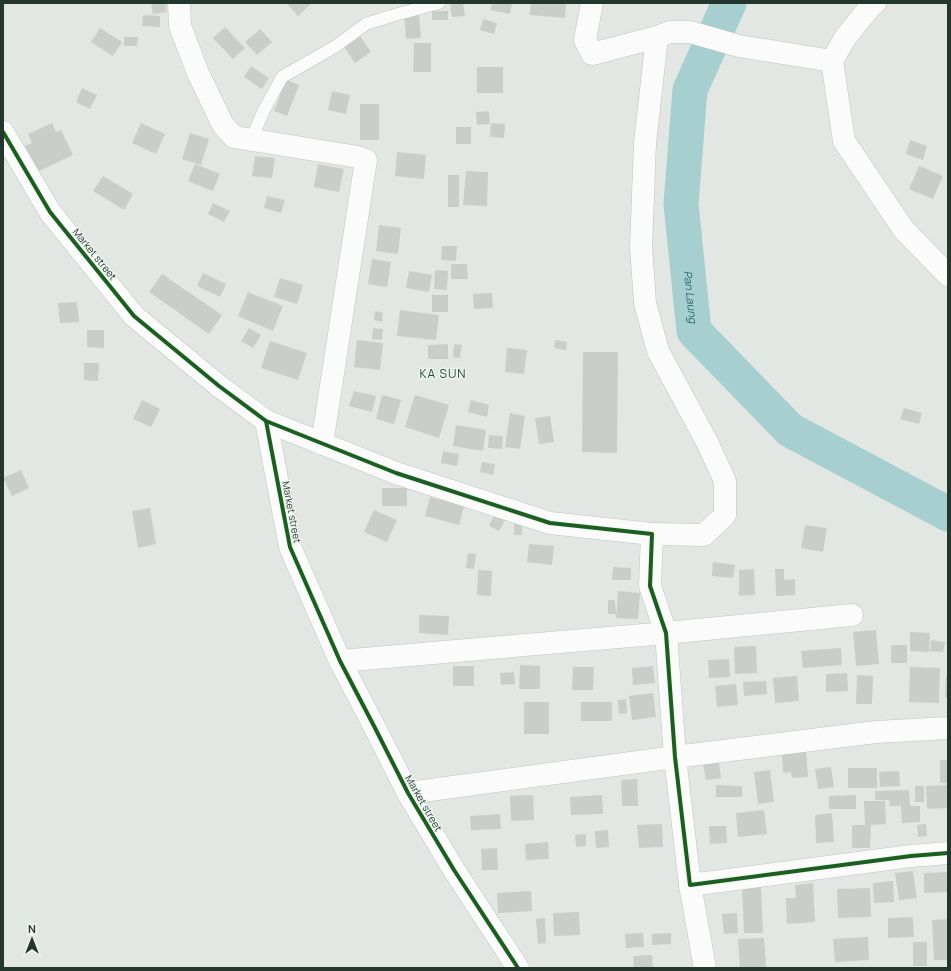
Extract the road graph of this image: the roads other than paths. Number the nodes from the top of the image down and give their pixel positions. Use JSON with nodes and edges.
{"nodes":[{"id":1,"x":179,"y":3,"type":"edge"},
{"id":2,"x":439,"y":3,"type":"edge"},
{"id":3,"x":592,"y":3,"type":"edge"},
{"id":4,"x":875,"y":3,"type":"edge"},
{"id":5,"x":657,"y":37,"type":"junction"},
{"id":6,"x":832,"y":61,"type":"junction"},
{"id":7,"x":3,"y":132,"type":"edge"},
{"id":8,"x":251,"y":140,"type":"junction"},
{"id":9,"x":948,"y":275,"type":"edge"},
{"id":10,"x":266,"y":421,"type":"junction"},
{"id":11,"x":322,"y":444,"type":"junction"},
{"id":12,"x":652,"y":534,"type":"junction"},
{"id":13,"x":852,"y":615,"type":"dead end"},
{"id":14,"x":666,"y":633,"type":"junction"},
{"id":15,"x":340,"y":661,"type":"junction"},
{"id":16,"x":948,"y":728,"type":"edge"},
{"id":17,"x":675,"y":757,"type":"junction"},
{"id":18,"x":408,"y":793,"type":"junction"},
{"id":19,"x":948,"y":853,"type":"edge"},
{"id":20,"x":690,"y":885,"type":"junction"},
{"id":21,"x":518,"y":968,"type":"edge"},
{"id":22,"x":705,"y":968,"type":"edge"}],
"edges":[{"from":1,"to":8,"type":"street"},
{"from":2,"to":8,"type":"lane"},
{"from":3,"to":5,"type":"street"},
{"from":4,"to":6,"type":"street"},
{"from":5,"to":6,"type":"street"},
{"from":5,"to":12,"type":"street"},
{"from":6,"to":9,"type":"street"},
{"from":7,"to":10,"type":"street","name":"Market street"},
{"from":8,"to":11,"type":"street"},
{"from":10,"to":11,"type":"street"},
{"from":10,"to":15,"type":"street","name":"Market street"},
{"from":11,"to":12,"type":"street"},
{"from":12,"to":14,"type":"street"},
{"from":13,"to":14,"type":"street"},
{"from":14,"to":15,"type":"street"},
{"from":14,"to":17,"type":"street"},
{"from":15,"to":18,"type":"street","name":"Market street"},
{"from":16,"to":17,"type":"street"},
{"from":17,"to":18,"type":"street"},
{"from":17,"to":20,"type":"street"},
{"from":18,"to":21,"type":"street","name":"Market street"},
{"from":19,"to":20,"type":"street"},
{"from":20,"to":22,"type":"street"}]}
